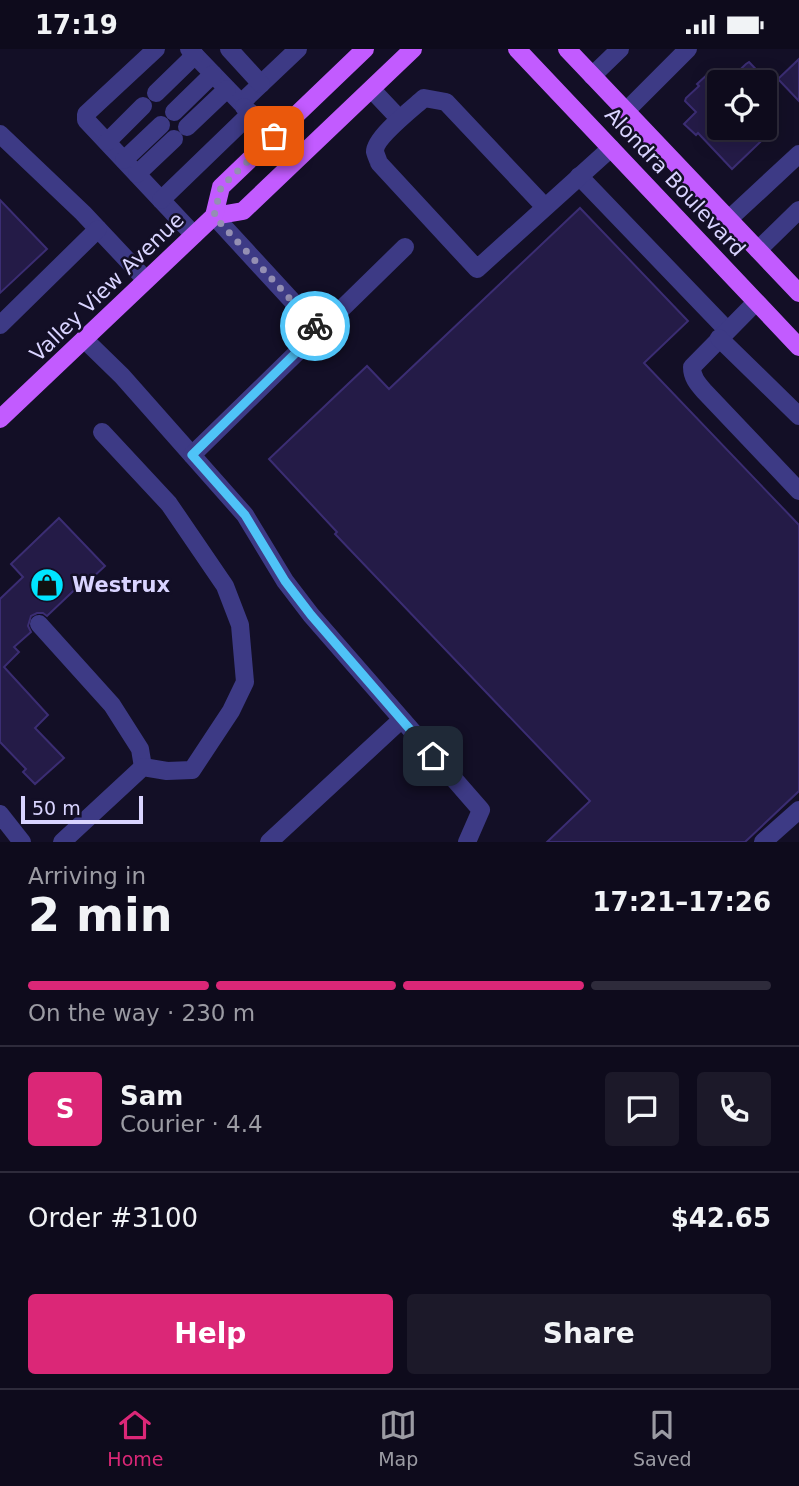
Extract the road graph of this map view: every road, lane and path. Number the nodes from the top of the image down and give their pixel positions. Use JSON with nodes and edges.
{"nodes":[{"id":1,"x":156,"y":49,"type":"edge"},
{"id":2,"x":229,"y":49,"type":"edge"},
{"id":3,"x":298,"y":49,"type":"edge"},
{"id":4,"x":365,"y":49,"type":"edge"},
{"id":5,"x":413,"y":49,"type":"edge"},
{"id":6,"x":517,"y":49,"type":"edge"},
{"id":7,"x":567,"y":49,"type":"edge"},
{"id":8,"x":620,"y":49,"type":"edge"},
{"id":9,"x":688,"y":49,"type":"edge"},
{"id":10,"x":192,"y":52,"type":"edge"},
{"id":11,"x":213,"y":74,"type":"junction"},
{"id":12,"x":592,"y":76,"type":"junction"},
{"id":13,"x":261,"y":84,"type":"junction"},
{"id":14,"x":227,"y":89,"type":"junction"},
{"id":15,"x":376,"y":94,"type":"dead end"},
{"id":16,"x":246,"y":108,"type":"junction"},
{"id":17,"x":626,"y":111,"type":"junction"},
{"id":18,"x":174,"y":112,"type":"dead end"},
{"id":19,"x":393,"y":112,"type":"dead end"},
{"id":20,"x":160,"y":125,"type":"dead end"},
{"id":21,"x":0,"y":134,"type":"edge"},
{"id":22,"x":274,"y":136,"type":"junction"},
{"id":23,"x":107,"y":142,"type":"junction"},
{"id":24,"x":611,"y":148,"type":"junction"},
{"id":25,"x":799,"y":154,"type":"edge"},
{"id":26,"x":124,"y":160,"type":"junction"},
{"id":27,"x":137,"y":174,"type":"junction"},
{"id":28,"x":579,"y":176,"type":"junction"},
{"id":29,"x":161,"y":199,"type":"junction"},
{"id":30,"x":545,"y":208,"type":"junction"},
{"id":31,"x":799,"y":210,"type":"edge"},
{"id":32,"x":214,"y":216,"type":"junction"},
{"id":33,"x":729,"y":219,"type":"junction"},
{"id":34,"x":98,"y":229,"type":"junction"},
{"id":35,"x":194,"y":235,"type":"junction"},
{"id":36,"x":405,"y":247,"type":"dead end"},
{"id":37,"x":758,"y":250,"type":"junction"},
{"id":38,"x":146,"y":280,"type":"junction"},
{"id":39,"x":796,"y":283,"type":"edge"},
{"id":40,"x":756,"y":302,"type":"junction"},
{"id":41,"x":0,"y":325,"type":"edge"},
{"id":42,"x":319,"y":330,"type":"junction"},
{"id":43,"x":723,"y":334,"type":"junction"},
{"id":44,"x":84,"y":339,"type":"junction"},
{"id":45,"x":799,"y":347,"type":"edge"},
{"id":46,"x":799,"y":416,"type":"edge"},
{"id":47,"x":0,"y":419,"type":"edge"},
{"id":48,"x":102,"y":432,"type":"dead end"},
{"id":49,"x":192,"y":455,"type":"junction"},
{"id":50,"x":799,"y":491,"type":"edge"},
{"id":51,"x":39,"y":624,"type":"dead end"},
{"id":52,"x":401,"y":720,"type":"junction"},
{"id":53,"x":143,"y":767,"type":"junction"},
{"id":54,"x":799,"y":810,"type":"edge"},
{"id":55,"x":0,"y":814,"type":"edge"},
{"id":56,"x":22,"y":842,"type":"edge"},
{"id":57,"x":62,"y":842,"type":"edge"},
{"id":58,"x":269,"y":842,"type":"edge"},
{"id":59,"x":467,"y":842,"type":"edge"},
{"id":60,"x":763,"y":842,"type":"edge"}],
"edges":[{"from":1,"to":23,"type":"lane"},
{"from":2,"to":13,"type":"lane"},
{"from":3,"to":13,"type":"lane"},
{"from":4,"to":22,"type":"main road","name":"Valley View Avenue"},
{"from":5,"to":32,"type":"main road","name":"Valley View Avenue"},
{"from":6,"to":24,"type":"main road","name":"Alondra Boulevard"},
{"from":7,"to":12,"type":"main road","name":"Alondra Boulevard"},
{"from":8,"to":12,"type":"lane"},
{"from":9,"to":17,"type":"lane"},
{"from":10,"to":11,"type":"lane"},
{"from":10,"to":23,"type":"lane"},
{"from":11,"to":14,"type":"lane"},
{"from":11,"to":18,"type":"lane"},
{"from":12,"to":17,"type":"main road","name":"Alondra Boulevard"},
{"from":13,"to":16,"type":"lane"},
{"from":14,"to":16,"type":"lane"},
{"from":14,"to":27,"type":"lane"},
{"from":15,"to":19,"type":"lane"},
{"from":16,"to":22,"type":"lane"},
{"from":16,"to":29,"type":"lane"},
{"from":17,"to":33,"type":"main road","name":"Alondra Boulevard"},
{"from":20,"to":26,"type":"lane"},
{"from":21,"to":34,"type":"lane"},
{"from":22,"to":32,"type":"main road","name":"Valley View Avenue"},
{"from":23,"to":26,"type":"lane"},
{"from":24,"to":28,"type":"lane"},
{"from":24,"to":40,"type":"main road","name":"Alondra Boulevard"},
{"from":25,"to":33,"type":"lane"},
{"from":26,"to":27,"type":"lane"},
{"from":27,"to":29,"type":"lane"},
{"from":28,"to":30,"type":"lane"},
{"from":28,"to":43,"type":"lane"},
{"from":29,"to":35,"type":"lane"},
{"from":30,"to":30,"type":"lane"},
{"from":31,"to":37,"type":"lane"},
{"from":32,"to":35,"type":"main road","name":"Valley View Avenue"},
{"from":32,"to":42,"type":"lane"},
{"from":33,"to":37,"type":"main road","name":"Alondra Boulevard"},
{"from":34,"to":38,"type":"lane"},
{"from":34,"to":41,"type":"lane"},
{"from":35,"to":38,"type":"main road","name":"Valley View Avenue"},
{"from":36,"to":42,"type":"lane"},
{"from":37,"to":39,"type":"main road","name":"Alondra Boulevard"},
{"from":38,"to":44,"type":"main road","name":"Valley View Avenue"},
{"from":40,"to":43,"type":"lane"},
{"from":40,"to":45,"type":"main road","name":"Alondra Boulevard"},
{"from":42,"to":49,"type":"lane"},
{"from":43,"to":46,"type":"lane"},
{"from":43,"to":50,"type":"lane"},
{"from":44,"to":47,"type":"main road","name":"Valley View Avenue"},
{"from":44,"to":49,"type":"lane"},
{"from":48,"to":53,"type":"lane"},
{"from":49,"to":52,"type":"lane"},
{"from":51,"to":53,"type":"lane"},
{"from":52,"to":58,"type":"lane"},
{"from":52,"to":59,"type":"lane"},
{"from":53,"to":57,"type":"lane"},
{"from":54,"to":60,"type":"lane"},
{"from":55,"to":56,"type":"lane"}]}
